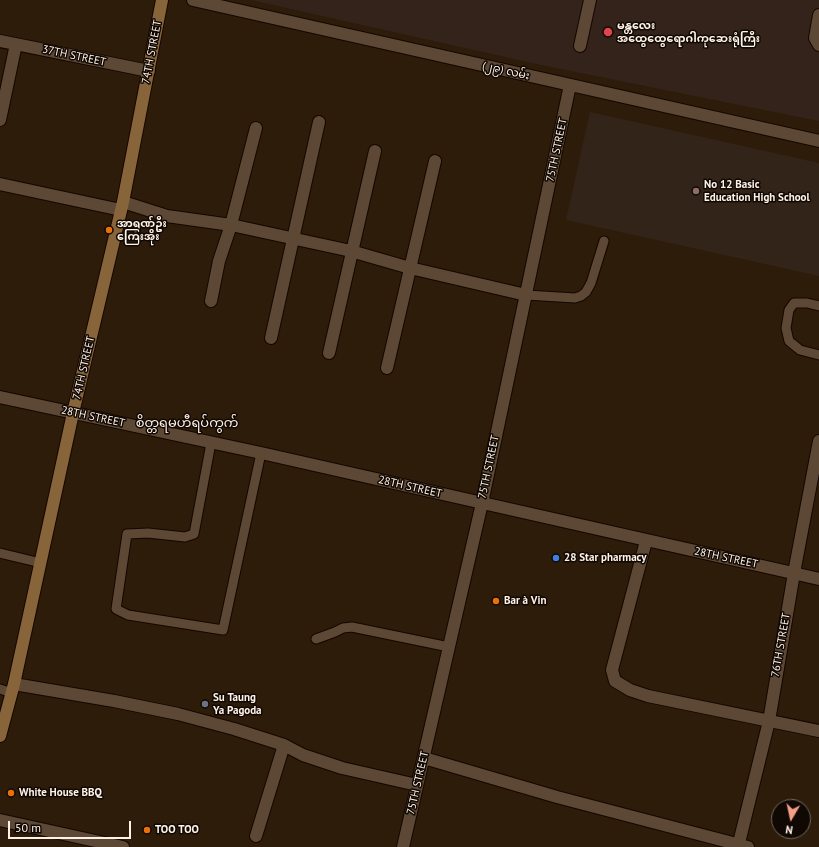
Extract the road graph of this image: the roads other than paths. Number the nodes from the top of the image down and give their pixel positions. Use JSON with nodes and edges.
{"nodes":[{"id":1,"x":162,"y":0,"type":"edge"},
{"id":2,"x":193,"y":0,"type":"edge"},
{"id":3,"x":590,"y":0,"type":"edge"},
{"id":4,"x":819,"y":15,"type":"edge"},
{"id":5,"x":0,"y":40,"type":"edge"},
{"id":6,"x":16,"y":44,"type":"junction"},
{"id":7,"x":819,"y":45,"type":"edge"},
{"id":8,"x":580,"y":46,"type":"dead end"},
{"id":9,"x":149,"y":72,"type":"junction"},
{"id":10,"x":570,"y":85,"type":"junction"},
{"id":11,"x":0,"y":120,"type":"edge"},
{"id":12,"x":319,"y":122,"type":"dead end"},
{"id":13,"x":256,"y":128,"type":"dead end"},
{"id":14,"x":819,"y":141,"type":"edge"},
{"id":15,"x":375,"y":151,"type":"dead end"},
{"id":16,"x":435,"y":161,"type":"dead end"},
{"id":17,"x":0,"y":184,"type":"edge"},
{"id":18,"x":122,"y":206,"type":"junction"},
{"id":19,"x":231,"y":226,"type":"junction"},
{"id":20,"x":292,"y":240,"type":"junction"},
{"id":21,"x":604,"y":241,"type":"dead end"},
{"id":22,"x":351,"y":251,"type":"junction"},
{"id":23,"x":410,"y":268,"type":"junction"},
{"id":24,"x":526,"y":295,"type":"junction"},
{"id":25,"x":211,"y":301,"type":"dead end"},
{"id":26,"x":819,"y":306,"type":"edge"},
{"id":27,"x":271,"y":338,"type":"dead end"},
{"id":28,"x":329,"y":353,"type":"dead end"},
{"id":29,"x":819,"y":355,"type":"edge"},
{"id":30,"x":387,"y":368,"type":"dead end"},
{"id":31,"x":0,"y":397,"type":"edge"},
{"id":32,"x":73,"y":412,"type":"junction"},
{"id":33,"x":819,"y":441,"type":"edge"},
{"id":34,"x":212,"y":443,"type":"junction"},
{"id":35,"x":261,"y":453,"type":"junction"},
{"id":36,"x":482,"y":503,"type":"junction"},
{"id":37,"x":646,"y":541,"type":"junction"},
{"id":38,"x":0,"y":553,"type":"edge"},
{"id":39,"x":41,"y":563,"type":"junction"},
{"id":40,"x":794,"y":573,"type":"junction"},
{"id":41,"x":819,"y":579,"type":"edge"},
{"id":42,"x":316,"y":639,"type":"dead end"},
{"id":43,"x":449,"y":647,"type":"junction"},
{"id":44,"x":0,"y":689,"type":"edge"},
{"id":45,"x":13,"y":689,"type":"junction"},
{"id":46,"x":768,"y":721,"type":"junction"},
{"id":47,"x":819,"y":731,"type":"edge"},
{"id":48,"x":0,"y":736,"type":"edge"},
{"id":49,"x":284,"y":745,"type":"junction"},
{"id":50,"x":424,"y":758,"type":"junction"},
{"id":51,"x":417,"y":785,"type":"junction"},
{"id":52,"x":0,"y":820,"type":"edge"},
{"id":53,"x":256,"y":836,"type":"dead end"},
{"id":54,"x":741,"y":846,"type":"edge"},
{"id":55,"x":123,"y":847,"type":"edge"},
{"id":56,"x":403,"y":847,"type":"edge"}],
"edges":[{"from":1,"to":9,"type":"street","name":"74TH STREET"},
{"from":2,"to":10,"type":"street","name":"(၂၉) လမ်း"},
{"from":3,"to":8,"type":"street"},
{"from":4,"to":7,"type":"street"},
{"from":5,"to":6,"type":"street","name":"37TH STREET"},
{"from":6,"to":9,"type":"street","name":"37TH STREET"},
{"from":6,"to":11,"type":"street"},
{"from":9,"to":18,"type":"street","name":"74TH STREET"},
{"from":10,"to":14,"type":"street","name":"(၂၉) လမ်း"},
{"from":10,"to":24,"type":"street","name":"75TH STREET"},
{"from":12,"to":20,"type":"street"},
{"from":13,"to":19,"type":"street"},
{"from":15,"to":22,"type":"street"},
{"from":16,"to":23,"type":"street"},
{"from":17,"to":18,"type":"street"},
{"from":18,"to":19,"type":"street"},
{"from":18,"to":32,"type":"street","name":"74TH STREET"},
{"from":19,"to":20,"type":"street"},
{"from":19,"to":25,"type":"street"},
{"from":20,"to":22,"type":"street"},
{"from":20,"to":27,"type":"street"},
{"from":21,"to":24,"type":"lane"},
{"from":22,"to":23,"type":"street"},
{"from":22,"to":28,"type":"street"},
{"from":23,"to":24,"type":"street"},
{"from":23,"to":30,"type":"street"},
{"from":24,"to":36,"type":"street","name":"75TH STREET"},
{"from":26,"to":29,"type":"lane"},
{"from":31,"to":32,"type":"street","name":"28TH STREET"},
{"from":32,"to":34,"type":"street","name":"28TH STREET"},
{"from":32,"to":39,"type":"street","name":"74TH STREET"},
{"from":33,"to":40,"type":"street","name":"76TH STREET"},
{"from":34,"to":35,"type":"street","name":"28TH STREET"},
{"from":34,"to":35,"type":"lane"},
{"from":35,"to":36,"type":"street","name":"28TH STREET"},
{"from":36,"to":37,"type":"street","name":"28TH STREET"},
{"from":36,"to":43,"type":"street","name":"75TH STREET"},
{"from":37,"to":40,"type":"street","name":"28TH STREET"},
{"from":37,"to":46,"type":"street"},
{"from":38,"to":39,"type":"lane"},
{"from":39,"to":45,"type":"street","name":"74TH STREET"},
{"from":40,"to":41,"type":"street","name":"28TH STREET"},
{"from":40,"to":46,"type":"street","name":"76TH STREET"},
{"from":42,"to":43,"type":"lane"},
{"from":43,"to":50,"type":"street","name":"75TH STREET"},
{"from":44,"to":45,"type":"lane"},
{"from":45,"to":48,"type":"street","name":"74TH STREET"},
{"from":45,"to":49,"type":"street"},
{"from":46,"to":47,"type":"street"},
{"from":46,"to":54,"type":"street","name":"76TH STREET"},
{"from":49,"to":51,"type":"street"},
{"from":49,"to":53,"type":"street"},
{"from":50,"to":51,"type":"street","name":"75TH STREET"},
{"from":50,"to":54,"type":"street"},
{"from":51,"to":56,"type":"street","name":"75TH STREET"},
{"from":52,"to":55,"type":"street"}]}
